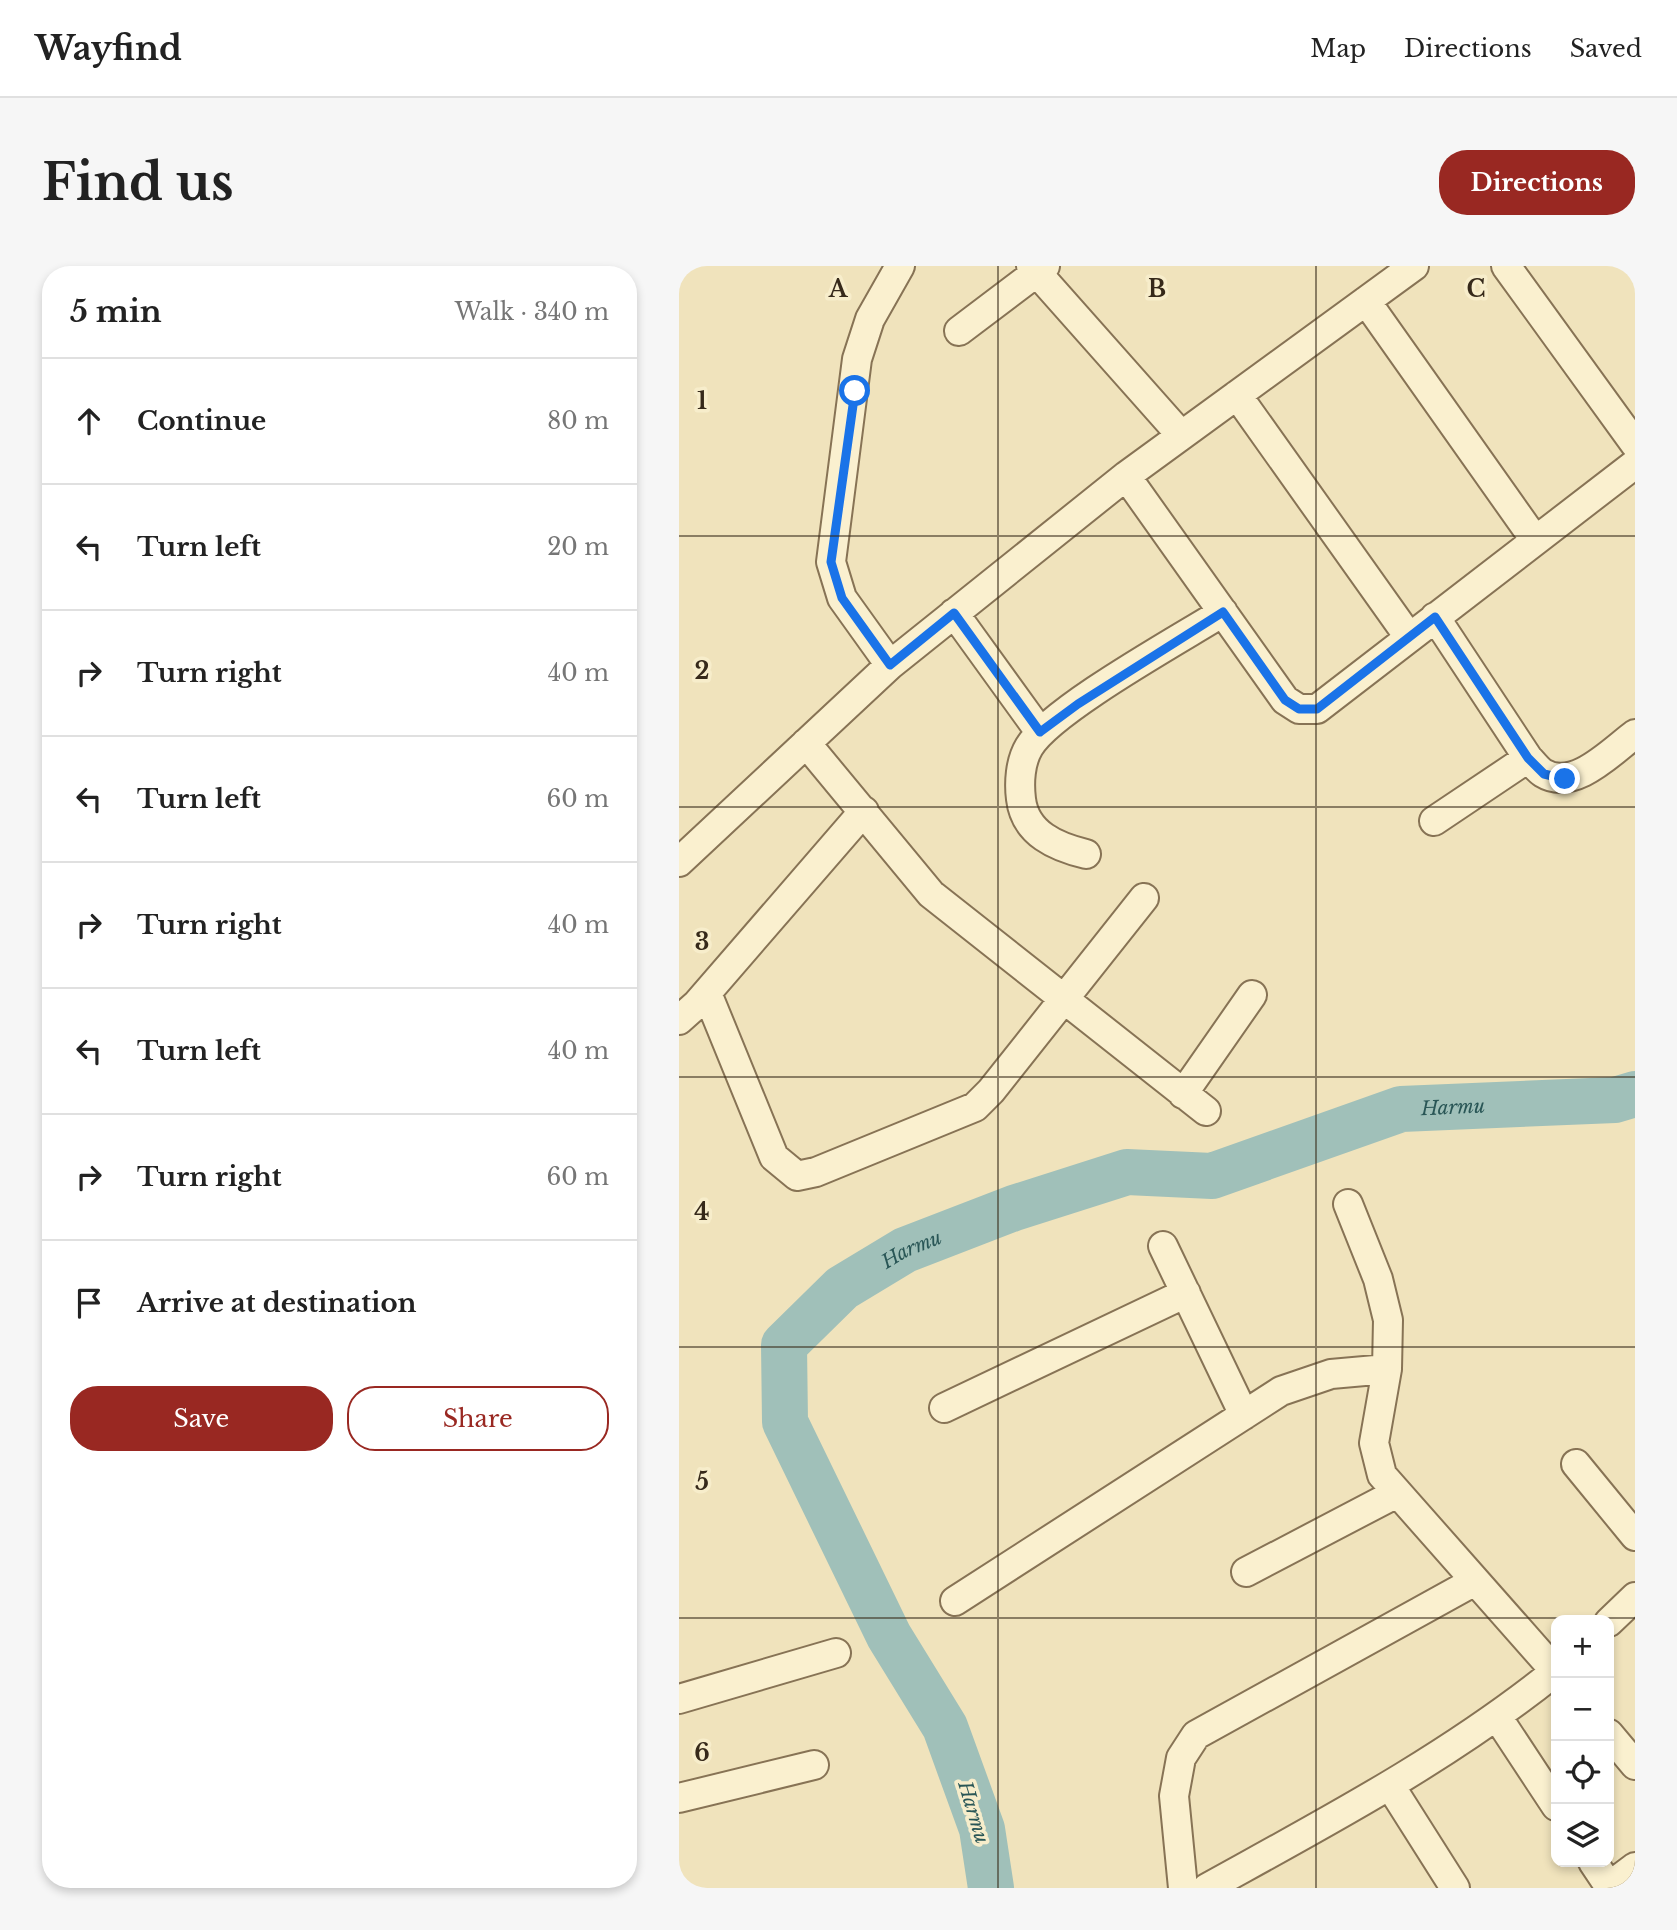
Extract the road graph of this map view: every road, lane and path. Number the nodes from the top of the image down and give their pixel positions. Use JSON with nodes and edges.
{"nodes":[{"id":1,"x":900,"y":266,"type":"edge"},
{"id":2,"x":1413,"y":266,"type":"edge"},
{"id":3,"x":1506,"y":266,"type":"edge"},
{"id":4,"x":1037,"y":268,"type":"edge"},
{"id":5,"x":1366,"y":301,"type":"junction"},
{"id":6,"x":959,"y":331,"type":"dead end"},
{"id":7,"x":1237,"y":396,"type":"junction"},
{"id":8,"x":1181,"y":435,"type":"junction"},
{"id":9,"x":1635,"y":444,"type":"edge"},
{"id":10,"x":1635,"y":464,"type":"edge"},
{"id":11,"x":1126,"y":476,"type":"junction"},
{"id":12,"x":1535,"y":540,"type":"junction"},
{"id":13,"x":1223,"y":612,"type":"junction"},
{"id":14,"x":954,"y":613,"type":"junction"},
{"id":15,"x":1435,"y":617,"type":"junction"},
{"id":16,"x":1409,"y":637,"type":"junction"},
{"id":17,"x":890,"y":665,"type":"junction"},
{"id":18,"x":1040,"y":732,"type":"junction"},
{"id":19,"x":1635,"y":734,"type":"edge"},
{"id":20,"x":806,"y":743,"type":"junction"},
{"id":21,"x":1528,"y":758,"type":"junction"},
{"id":22,"x":865,"y":811,"type":"junction"},
{"id":23,"x":1434,"y":821,"type":"dead end"},
{"id":24,"x":1086,"y":854,"type":"dead end"},
{"id":25,"x":679,"y":862,"type":"edge"},
{"id":26,"x":1144,"y":898,"type":"dead end"},
{"id":27,"x":707,"y":993,"type":"junction"},
{"id":28,"x":1252,"y":995,"type":"dead end"},
{"id":29,"x":1064,"y":1001,"type":"junction"},
{"id":30,"x":679,"y":1020,"type":"edge"},
{"id":31,"x":1183,"y":1094,"type":"junction"},
{"id":32,"x":1206,"y":1111,"type":"dead end"},
{"id":33,"x":1348,"y":1204,"type":"dead end"},
{"id":34,"x":1163,"y":1246,"type":"dead end"},
{"id":35,"x":1186,"y":1293,"type":"junction"},
{"id":36,"x":1387,"y":1369,"type":"junction"},
{"id":37,"x":944,"y":1408,"type":"dead end"},
{"id":38,"x":1244,"y":1415,"type":"junction"},
{"id":39,"x":1576,"y":1464,"type":"dead end"},
{"id":40,"x":1397,"y":1493,"type":"junction"},
{"id":41,"x":1635,"y":1536,"type":"edge"},
{"id":42,"x":1246,"y":1572,"type":"dead end"},
{"id":43,"x":1475,"y":1581,"type":"junction"},
{"id":44,"x":1635,"y":1597,"type":"edge"},
{"id":45,"x":955,"y":1601,"type":"dead end"},
{"id":46,"x":1614,"y":1617,"type":"edge"},
{"id":47,"x":836,"y":1653,"type":"dead end"},
{"id":48,"x":1551,"y":1666,"type":"edge"},
{"id":49,"x":1551,"y":1676,"type":"edge"},
{"id":50,"x":679,"y":1699,"type":"edge"},
{"id":51,"x":1498,"y":1718,"type":"junction"},
{"id":52,"x":1614,"y":1740,"type":"edge"},
{"id":53,"x":814,"y":1765,"type":"dead end"},
{"id":54,"x":1635,"y":1765,"type":"edge"},
{"id":55,"x":1391,"y":1787,"type":"junction"},
{"id":56,"x":679,"y":1798,"type":"edge"},
{"id":57,"x":1555,"y":1804,"type":"edge"},
{"id":58,"x":1603,"y":1867,"type":"edge"},
{"id":59,"x":1623,"y":1877,"type":"edge"},
{"id":60,"x":1182,"y":1888,"type":"edge"},
{"id":61,"x":1207,"y":1888,"type":"edge"},
{"id":62,"x":1455,"y":1888,"type":"edge"}],
"edges":[{"from":1,"to":17,"type":"street"},
{"from":2,"to":5,"type":"street"},
{"from":3,"to":9,"type":"street"},
{"from":4,"to":6,"type":"street"},
{"from":4,"to":8,"type":"street"},
{"from":5,"to":7,"type":"street"},
{"from":5,"to":12,"type":"street"},
{"from":7,"to":8,"type":"street"},
{"from":7,"to":16,"type":"street"},
{"from":8,"to":11,"type":"street"},
{"from":10,"to":12,"type":"street"},
{"from":11,"to":13,"type":"street"},
{"from":11,"to":14,"type":"street"},
{"from":12,"to":15,"type":"street"},
{"from":13,"to":16,"type":"street"},
{"from":13,"to":18,"type":"street"},
{"from":14,"to":17,"type":"street"},
{"from":14,"to":18,"type":"street"},
{"from":15,"to":16,"type":"street"},
{"from":15,"to":21,"type":"street"},
{"from":17,"to":20,"type":"street"},
{"from":18,"to":24,"type":"street"},
{"from":19,"to":21,"type":"street"},
{"from":20,"to":22,"type":"street"},
{"from":20,"to":25,"type":"street"},
{"from":21,"to":23,"type":"street"},
{"from":22,"to":27,"type":"street"},
{"from":22,"to":29,"type":"street"},
{"from":26,"to":29,"type":"street"},
{"from":27,"to":29,"type":"street"},
{"from":27,"to":30,"type":"street"},
{"from":28,"to":31,"type":"street"},
{"from":29,"to":31,"type":"street"},
{"from":31,"to":32,"type":"street"},
{"from":33,"to":36,"type":"street"},
{"from":34,"to":35,"type":"street"},
{"from":35,"to":37,"type":"street"},
{"from":35,"to":38,"type":"street"},
{"from":36,"to":38,"type":"street"},
{"from":36,"to":40,"type":"street"},
{"from":38,"to":45,"type":"street"},
{"from":39,"to":41,"type":"street"},
{"from":40,"to":42,"type":"street"},
{"from":40,"to":43,"type":"street"},
{"from":43,"to":48,"type":"street"},
{"from":43,"to":60,"type":"street"},
{"from":44,"to":46,"type":"street"},
{"from":47,"to":50,"type":"street"},
{"from":49,"to":51,"type":"street"},
{"from":51,"to":55,"type":"street"},
{"from":51,"to":57,"type":"street"},
{"from":52,"to":54,"type":"street"},
{"from":53,"to":56,"type":"street"},
{"from":55,"to":61,"type":"street"},
{"from":55,"to":62,"type":"street"},
{"from":58,"to":59,"type":"street"}]}
